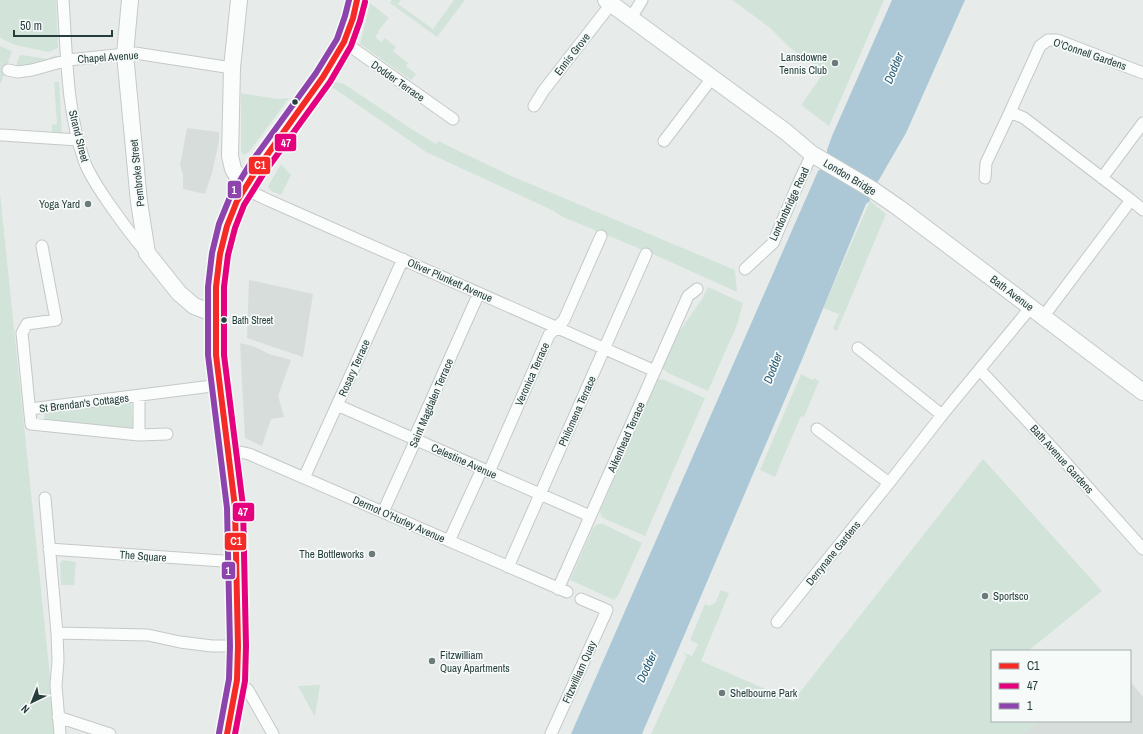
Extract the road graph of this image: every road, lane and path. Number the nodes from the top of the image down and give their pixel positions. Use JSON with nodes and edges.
{"nodes":[{"id":1,"x":63,"y":0,"type":"edge"},
{"id":2,"x":130,"y":0,"type":"edge"},
{"id":3,"x":239,"y":0,"type":"edge"},
{"id":4,"x":357,"y":0,"type":"edge"},
{"id":5,"x":642,"y":0,"type":"edge"},
{"id":6,"x":609,"y":2,"type":"edge"},
{"id":7,"x":630,"y":18,"type":"junction"},
{"id":8,"x":344,"y":42,"type":"junction"},
{"id":9,"x":125,"y":54,"type":"junction"},
{"id":10,"x":68,"y":60,"type":"junction"},
{"id":11,"x":232,"y":68,"type":"junction"},
{"id":12,"x":8,"y":70,"type":"dead end"},
{"id":13,"x":1143,"y":73,"type":"edge"},
{"id":14,"x":712,"y":78,"type":"junction"},
{"id":15,"x":534,"y":106,"type":"dead end"},
{"id":16,"x":1010,"y":112,"type":"junction"},
{"id":17,"x":452,"y":119,"type":"dead end"},
{"id":18,"x":1143,"y":123,"type":"edge"},
{"id":19,"x":2,"y":135,"type":"dead end"},
{"id":20,"x":78,"y":140,"type":"junction"},
{"id":21,"x":664,"y":141,"type":"dead end"},
{"id":22,"x":818,"y":157,"type":"junction"},
{"id":23,"x":985,"y":178,"type":"dead end"},
{"id":24,"x":1102,"y":178,"type":"junction"},
{"id":25,"x":245,"y":189,"type":"junction"},
{"id":26,"x":877,"y":192,"type":"joint"},
{"id":27,"x":1131,"y":200,"type":"junction"},
{"id":28,"x":1143,"y":210,"type":"edge"},
{"id":29,"x":601,"y":236,"type":"dead end"},
{"id":30,"x":42,"y":246,"type":"dead end"},
{"id":31,"x":147,"y":253,"type":"junction"},
{"id":32,"x":646,"y":254,"type":"dead end"},
{"id":33,"x":403,"y":259,"type":"junction"},
{"id":34,"x":745,"y":269,"type":"dead end"},
{"id":35,"x":697,"y":289,"type":"dead end"},
{"id":36,"x":478,"y":293,"type":"junction"},
{"id":37,"x":1037,"y":312,"type":"junction"},
{"id":38,"x":215,"y":314,"type":"junction"},
{"id":39,"x":557,"y":328,"type":"junction"},
{"id":40,"x":858,"y":348,"type":"dead end"},
{"id":41,"x":605,"y":349,"type":"junction"},
{"id":42,"x":980,"y":370,"type":"junction"},
{"id":43,"x":655,"y":371,"type":"junction"},
{"id":44,"x":220,"y":385,"type":"junction"},
{"id":45,"x":1143,"y":392,"type":"edge"},
{"id":46,"x":139,"y":396,"type":"junction"},
{"id":47,"x":337,"y":405,"type":"junction"},
{"id":48,"x":30,"y":410,"type":"junction"},
{"id":49,"x":942,"y":415,"type":"junction"},
{"id":50,"x":817,"y":429,"type":"dead end"},
{"id":51,"x":167,"y":434,"type":"dead end"},
{"id":52,"x":139,"y":435,"type":"junction"},
{"id":53,"x":415,"y":439,"type":"junction"},
{"id":54,"x":229,"y":453,"type":"junction"},
{"id":55,"x":486,"y":470,"type":"junction"},
{"id":56,"x":304,"y":478,"type":"junction"},
{"id":57,"x":889,"y":483,"type":"junction"},
{"id":58,"x":540,"y":494,"type":"junction"},
{"id":59,"x":45,"y":498,"type":"dead end"},
{"id":60,"x":383,"y":512,"type":"junction"},
{"id":61,"x":590,"y":516,"type":"junction"},
{"id":62,"x":449,"y":541,"type":"junction"},
{"id":63,"x":49,"y":549,"type":"junction"},
{"id":64,"x":1143,"y":549,"type":"edge"},
{"id":65,"x":237,"y":562,"type":"junction"},
{"id":66,"x":508,"y":567,"type":"junction"},
{"id":67,"x":562,"y":590,"type":"joint"},
{"id":68,"x":581,"y":599,"type":"dead end"},
{"id":69,"x":777,"y":622,"type":"dead end"},
{"id":70,"x":56,"y":633,"type":"junction"},
{"id":71,"x":238,"y":646,"type":"junction"},
{"id":72,"x":237,"y":680,"type":"junction"},
{"id":73,"x":58,"y":717,"type":"junction"},
{"id":74,"x":60,"y":734,"type":"edge"},
{"id":75,"x":110,"y":734,"type":"edge"},
{"id":76,"x":227,"y":734,"type":"edge"},
{"id":77,"x":273,"y":734,"type":"edge"},
{"id":78,"x":551,"y":734,"type":"edge"}],
"edges":[{"from":1,"to":10,"type":"street","name":"Strand Street"},
{"from":2,"to":9,"type":"main road","name":"Pembroke Street"},
{"from":3,"to":11,"type":"main road"},
{"from":4,"to":8,"type":"street"},
{"from":5,"to":7,"type":"street"},
{"from":6,"to":7,"type":"main road","name":"Londonbridge Road"},
{"from":6,"to":15,"type":"street","name":"Ennis Grove"},
{"from":7,"to":14,"type":"main road","name":"Londonbridge Road"},
{"from":8,"to":17,"type":"street","name":"Dodder Terrace"},
{"from":8,"to":25,"type":"street"},
{"from":9,"to":10,"type":"street","name":"Chapel Avenue"},
{"from":9,"to":11,"type":"street","name":"Chapel Avenue"},
{"from":9,"to":31,"type":"main road","name":"Pembroke Street"},
{"from":10,"to":12,"type":"street","name":"Chapel Avenue"},
{"from":10,"to":20,"type":"street","name":"Strand Street"},
{"from":11,"to":25,"type":"main road"},
{"from":13,"to":16,"type":"street","name":"O'Connell Gardens"},
{"from":14,"to":21,"type":"street"},
{"from":14,"to":22,"type":"main road","name":"Londonbridge Road"},
{"from":16,"to":23,"type":"street","name":"O'Connell Gardens"},
{"from":16,"to":24,"type":"street"},
{"from":18,"to":24,"type":"street"},
{"from":19,"to":20,"type":"street"},
{"from":20,"to":31,"type":"street","name":"Strand Street"},
{"from":22,"to":26,"type":"main road","name":"London Bridge"},
{"from":22,"to":34,"type":"street","name":"Londonbridge Road"},
{"from":24,"to":27,"type":"street"},
{"from":25,"to":33,"type":"street","name":"Oliver Plunkett Avenue"},
{"from":25,"to":38,"type":"main road"},
{"from":26,"to":37,"type":"main road","name":"Bath Avenue"},
{"from":27,"to":28,"type":"street"},
{"from":27,"to":37,"type":"street"},
{"from":29,"to":39,"type":"street","name":"Veronica Terrace"},
{"from":30,"to":48,"type":"street","name":"St Brendan's Cottages"},
{"from":31,"to":38,"type":"main road","name":"Pembroke Street"},
{"from":32,"to":41,"type":"street","name":"Philomena Terrace"},
{"from":33,"to":36,"type":"street","name":"Oliver Plunkett Avenue"},
{"from":33,"to":47,"type":"street","name":"Rosary Terrace"},
{"from":35,"to":43,"type":"street","name":"Aikenhead Terrace"},
{"from":36,"to":39,"type":"street","name":"Oliver Plunkett Avenue"},
{"from":36,"to":53,"type":"street","name":"Saint Magdalen Terrace"},
{"from":37,"to":42,"type":"street","name":"Derrynane Gardens"},
{"from":37,"to":45,"type":"main road","name":"Bath Avenue"},
{"from":38,"to":44,"type":"main road"},
{"from":39,"to":41,"type":"street","name":"Oliver Plunkett Avenue"},
{"from":39,"to":55,"type":"street","name":"Veronica Terrace"},
{"from":40,"to":49,"type":"street"},
{"from":41,"to":43,"type":"street","name":"Oliver Plunkett Avenue"},
{"from":41,"to":58,"type":"street","name":"Philomena Terrace"},
{"from":42,"to":49,"type":"street","name":"Derrynane Gardens"},
{"from":42,"to":64,"type":"street","name":"Bath Avenue Gardens"},
{"from":43,"to":61,"type":"street","name":"Aikenhead Terrace"},
{"from":44,"to":46,"type":"street","name":"St Brendan's Cottages"},
{"from":44,"to":54,"type":"main road"},
{"from":46,"to":48,"type":"street","name":"St Brendan's Cottages"},
{"from":46,"to":52,"type":"street","name":"St Brendan's Cottages"},
{"from":47,"to":53,"type":"street","name":"Celestine Avenue"},
{"from":47,"to":56,"type":"street","name":"Rosary Terrace"},
{"from":48,"to":52,"type":"street","name":"St Brendan's Cottages"},
{"from":49,"to":57,"type":"street","name":"Derrynane Gardens"},
{"from":50,"to":57,"type":"street"},
{"from":51,"to":52,"type":"street","name":"St Brendan's Cottages"},
{"from":53,"to":55,"type":"street","name":"Celestine Avenue"},
{"from":53,"to":60,"type":"street","name":"Saint Magdalen Terrace"},
{"from":54,"to":56,"type":"street","name":"Dermot O'Hurley Avenue"},
{"from":54,"to":65,"type":"main road"},
{"from":55,"to":58,"type":"street","name":"Celestine Avenue"},
{"from":55,"to":62,"type":"street","name":"Veronica Terrace"},
{"from":56,"to":60,"type":"street","name":"Dermot O'Hurley Avenue"},
{"from":57,"to":69,"type":"street","name":"Derrynane Gardens"},
{"from":58,"to":61,"type":"street","name":"Celestine Avenue"},
{"from":58,"to":66,"type":"street","name":"Philomena Terrace"},
{"from":59,"to":63,"type":"street"},
{"from":60,"to":62,"type":"street","name":"Dermot O'Hurley Avenue"},
{"from":61,"to":67,"type":"street","name":"Aikenhead Terrace"},
{"from":62,"to":66,"type":"street","name":"Dermot O'Hurley Avenue"},
{"from":63,"to":65,"type":"street","name":"The Square"},
{"from":63,"to":70,"type":"street"},
{"from":65,"to":71,"type":"main road"},
{"from":66,"to":67,"type":"street","name":"Dermot O'Hurley Avenue"},
{"from":68,"to":78,"type":"street","name":"Fitzwilliam Quay"},
{"from":70,"to":71,"type":"street"},
{"from":70,"to":73,"type":"street"},
{"from":71,"to":72,"type":"main road"},
{"from":72,"to":76,"type":"main road"},
{"from":72,"to":77,"type":"street"},
{"from":73,"to":74,"type":"street"},
{"from":73,"to":75,"type":"street"}]}
